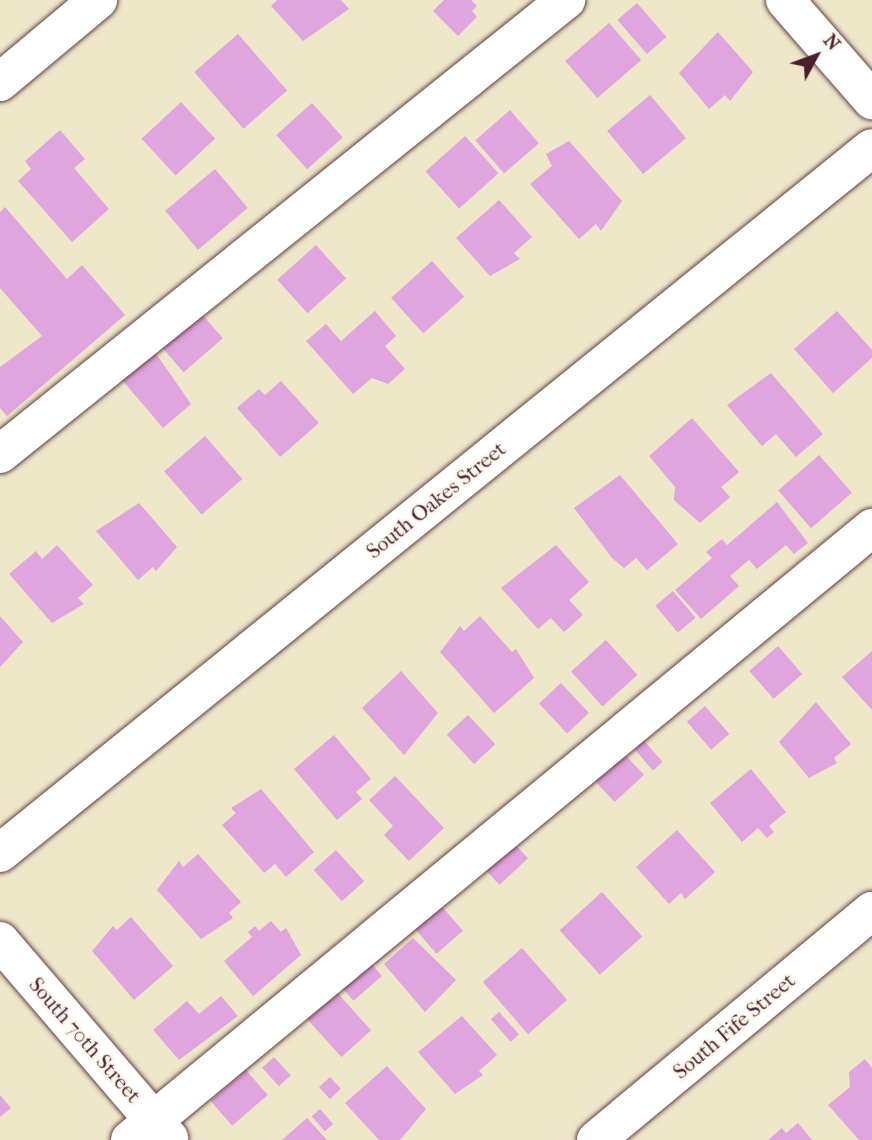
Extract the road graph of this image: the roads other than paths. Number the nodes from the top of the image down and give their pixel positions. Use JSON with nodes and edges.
{"nodes":[{"id":1,"x":97,"y":0,"type":"edge"},
{"id":2,"x":566,"y":0,"type":"edge"},
{"id":3,"x":785,"y":0,"type":"edge"},
{"id":4,"x":0,"y":82,"type":"edge"},
{"id":5,"x":872,"y":100,"type":"edge"},
{"id":6,"x":872,"y":148,"type":"edge"},
{"id":7,"x":0,"y":454,"type":"edge"},
{"id":8,"x":872,"y":528,"type":"edge"},
{"id":9,"x":0,"y":853,"type":"edge"},
{"id":10,"x":872,"y":911,"type":"edge"},
{"id":11,"x":0,"y":941,"type":"edge"},
{"id":12,"x":151,"y":1133,"type":"edge"},
{"id":13,"x":596,"y":1140,"type":"edge"}],
"edges":[{"from":1,"to":4,"type":"street"},
{"from":2,"to":7,"type":"street"},
{"from":3,"to":5,"type":"street"},
{"from":6,"to":9,"type":"street","name":"South Oakes Street"},
{"from":8,"to":12,"type":"street"},
{"from":10,"to":13,"type":"street","name":"South Fife Street"},
{"from":11,"to":12,"type":"street","name":"South 70th Street"}]}
